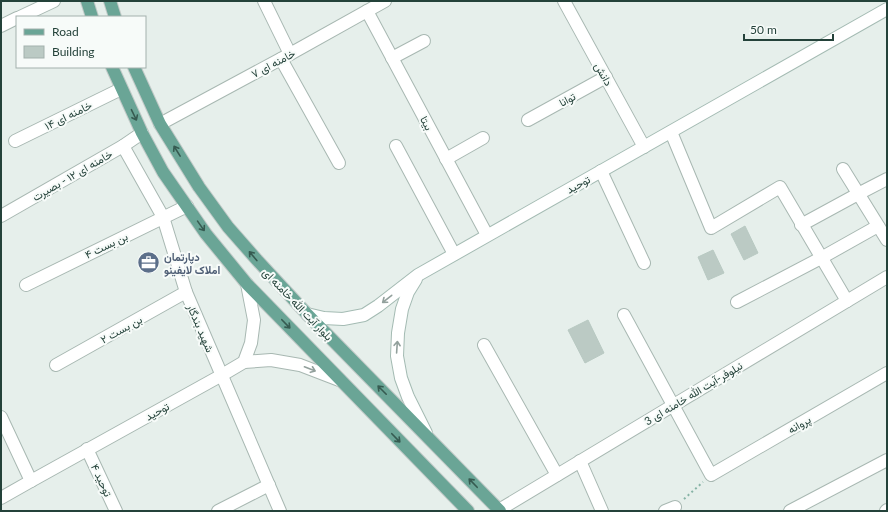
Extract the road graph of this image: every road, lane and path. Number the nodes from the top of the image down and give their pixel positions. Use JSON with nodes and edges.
{"nodes":[{"id":1,"x":54,"y":1,"type":"edge"},
{"id":2,"x":87,"y":1,"type":"edge"},
{"id":3,"x":110,"y":1,"type":"edge"},
{"id":4,"x":264,"y":1,"type":"edge"},
{"id":5,"x":385,"y":1,"type":"edge"},
{"id":6,"x":564,"y":1,"type":"edge"},
{"id":7,"x":887,"y":9,"type":"edge"},
{"id":8,"x":367,"y":11,"type":"junction"},
{"id":9,"x":22,"y":16,"type":"edge"},
{"id":10,"x":92,"y":16,"type":"edge"},
{"id":11,"x":115,"y":16,"type":"edge"},
{"id":12,"x":16,"y":18,"type":"edge"},
{"id":13,"x":1,"y":26,"type":"edge"},
{"id":14,"x":424,"y":41,"type":"dead end"},
{"id":15,"x":286,"y":56,"type":"junction"},
{"id":16,"x":392,"y":58,"type":"junction"},
{"id":17,"x":112,"y":68,"type":"edge"},
{"id":18,"x":134,"y":68,"type":"edge"},
{"id":19,"x":606,"y":78,"type":"junction"},
{"id":20,"x":121,"y":89,"type":"junction"},
{"id":21,"x":528,"y":120,"type":"dead end"},
{"id":22,"x":160,"y":124,"type":"junction"},
{"id":23,"x":671,"y":132,"type":"junction"},
{"id":24,"x":142,"y":133,"type":"junction"},
{"id":25,"x":483,"y":138,"type":"dead end"},
{"id":26,"x":15,"y":142,"type":"dead end"},
{"id":27,"x":123,"y":146,"type":"junction"},
{"id":28,"x":396,"y":146,"type":"dead end"},
{"id":29,"x":644,"y":147,"type":"junction"},
{"id":30,"x":446,"y":159,"type":"junction"},
{"id":31,"x":339,"y":163,"type":"dead end"},
{"id":32,"x":843,"y":169,"type":"dead end"},
{"id":33,"x":601,"y":171,"type":"junction"},
{"id":34,"x":887,"y":179,"type":"edge"},
{"id":35,"x":858,"y":194,"type":"junction"},
{"id":36,"x":187,"y":206,"type":"junction"},
{"id":37,"x":1,"y":216,"type":"edge"},
{"id":38,"x":163,"y":217,"type":"junction"},
{"id":39,"x":801,"y":225,"type":"junction"},
{"id":40,"x":878,"y":226,"type":"junction"},
{"id":41,"x":487,"y":236,"type":"junction"},
{"id":42,"x":887,"y":240,"type":"edge"},
{"id":43,"x":454,"y":254,"type":"junction"},
{"id":44,"x":821,"y":258,"type":"junction"},
{"id":45,"x":644,"y":264,"type":"dead end"},
{"id":46,"x":418,"y":275,"type":"junction"},
{"id":47,"x":887,"y":277,"type":"edge"},
{"id":48,"x":247,"y":284,"type":"junction"},
{"id":49,"x":26,"y":285,"type":"dead end"},
{"id":50,"x":186,"y":292,"type":"junction"},
{"id":51,"x":847,"y":301,"type":"junction"},
{"id":52,"x":737,"y":302,"type":"dead end"},
{"id":53,"x":307,"y":314,"type":"junction"},
{"id":54,"x":624,"y":315,"type":"dead end"},
{"id":55,"x":484,"y":345,"type":"dead end"},
{"id":56,"x":244,"y":362,"type":"junction"},
{"id":57,"x":56,"y":365,"type":"dead end"},
{"id":58,"x":887,"y":373,"type":"edge"},
{"id":59,"x":222,"y":375,"type":"junction"},
{"id":60,"x":339,"y":380,"type":"junction"},
{"id":61,"x":672,"y":406,"type":"junction"},
{"id":62,"x":1,"y":418,"type":"edge"},
{"id":63,"x":427,"y":436,"type":"junction"},
{"id":64,"x":87,"y":449,"type":"junction"},
{"id":65,"x":887,"y":460,"type":"edge"},
{"id":66,"x":580,"y":461,"type":"junction"},
{"id":67,"x":557,"y":475,"type":"junction"},
{"id":68,"x":711,"y":475,"type":"junction"},
{"id":69,"x":31,"y":480,"type":"junction"},
{"id":70,"x":269,"y":485,"type":"junction"},
{"id":71,"x":1,"y":498,"type":"edge"},
{"id":72,"x":670,"y":509,"type":"edge"},
{"id":73,"x":500,"y":510,"type":"edge"},
{"id":74,"x":116,"y":511,"type":"edge"},
{"id":75,"x":218,"y":511,"type":"edge"},
{"id":76,"x":280,"y":511,"type":"edge"},
{"id":77,"x":468,"y":511,"type":"edge"},
{"id":78,"x":602,"y":511,"type":"edge"},
{"id":79,"x":790,"y":511,"type":"edge"}],
"edges":[{"from":1,"to":9,"type":"street"},
{"from":2,"to":10,"type":"main road"},
{"from":3,"to":11,"type":"main road"},
{"from":4,"to":15,"type":"street"},
{"from":5,"to":8,"type":"street","name":"خامنه ای ۷"},
{"from":6,"to":19,"type":"street","name":"دانش"},
{"from":7,"to":23,"type":"street","name":"توحید"},
{"from":8,"to":15,"type":"street","name":"خامنه ای ۷"},
{"from":8,"to":16,"type":"street","name":"بیتا"},
{"from":12,"to":13,"type":"street"},
{"from":14,"to":16,"type":"street"},
{"from":15,"to":22,"type":"street","name":"خامنه ای ۷"},
{"from":15,"to":31,"type":"street"},
{"from":16,"to":30,"type":"street","name":"بیتا"},
{"from":17,"to":20,"type":"main road","name":"بلوار آیت الله خامنه ای"},
{"from":18,"to":22,"type":"main road","name":"بلوار آیت الله خامنه ای"},
{"from":19,"to":21,"type":"street","name":"توانا"},
{"from":19,"to":29,"type":"street","name":"دانش"},
{"from":20,"to":24,"type":"main road","name":"بلوار آیت الله خامنه ای","one_way":true},
{"from":20,"to":26,"type":"street","name":"خامنه ای ۱۴"},
{"from":53,"to":22,"type":"main road","name":"بلوار آیت الله خامنه ای","one_way":true},
{"from":23,"to":29,"type":"street","name":"توحید"},
{"from":23,"to":39,"type":"street"},
{"from":24,"to":27,"type":"street","name":"خامنه ای ۱۲ - بصیرت"},
{"from":24,"to":36,"type":"main road","name":"بلوار آیت الله خامنه ای"},
{"from":25,"to":30,"type":"street"},
{"from":27,"to":37,"type":"street","name":"خامنه ای ۱۲ - بصیرت"},
{"from":27,"to":38,"type":"street","name":"شهید بندگار"},
{"from":28,"to":43,"type":"street"},
{"from":29,"to":33,"type":"street","name":"توحید"},
{"from":30,"to":41,"type":"street","name":"بیتا"},
{"from":32,"to":35,"type":"street"},
{"from":33,"to":41,"type":"street","name":"توحید"},
{"from":33,"to":45,"type":"street"},
{"from":34,"to":35,"type":"street"},
{"from":35,"to":39,"type":"street"},
{"from":35,"to":40,"type":"street"},
{"from":36,"to":38,"type":"street","name":"بن بست ۴"},
{"from":36,"to":48,"type":"main road","name":"بلوار آیت الله خامنه ای","one_way":true},
{"from":38,"to":49,"type":"street","name":"بن بست ۴"},
{"from":38,"to":50,"type":"street","name":"شهید بندگار"},
{"from":39,"to":44,"type":"street"},
{"from":40,"to":42,"type":"street"},
{"from":40,"to":44,"type":"street"},
{"from":41,"to":43,"type":"street","name":"توحید"},
{"from":43,"to":46,"type":"street","name":"توحید"},
{"from":44,"to":51,"type":"street"},
{"from":44,"to":52,"type":"street"},
{"from":46,"to":53,"type":"street","one_way":true},
{"from":63,"to":46,"type":"street","name":"توحید","one_way":true},
{"from":47,"to":51,"type":"street","name":"نیلوفر-آیت الله خامنه ای 3"},
{"from":48,"to":56,"type":"street"},
{"from":48,"to":60,"type":"main road","name":"بلوار آیت الله خامنه ای","one_way":true},
{"from":50,"to":57,"type":"street","name":"بن بست ۲"},
{"from":50,"to":59,"type":"street","name":"شهید بندگار"},
{"from":51,"to":61,"type":"street","name":"نیلوفر-آیت الله خامنه ای 3"},
{"from":63,"to":53,"type":"main road","name":"بلوار آیت الله خامنه ای","one_way":true},
{"from":54,"to":61,"type":"street"},
{"from":55,"to":67,"type":"street"},
{"from":56,"to":59,"type":"street","name":"توحید"},
{"from":56,"to":60,"type":"street","one_way":true},
{"from":58,"to":68,"type":"street","name":"پروانه"},
{"from":59,"to":64,"type":"street","name":"توحید"},
{"from":59,"to":70,"type":"street","name":"شهید بندگار"},
{"from":60,"to":77,"type":"main road","name":"بلوار آیت الله خامنه ای","one_way":true},
{"from":61,"to":66,"type":"street","name":"نیلوفر-آیت الله خامنه ای 3"},
{"from":61,"to":68,"type":"street"},
{"from":62,"to":69,"type":"street"},
{"from":73,"to":63,"type":"main road","name":"بلوار آیت الله خامنه ای","one_way":true},
{"from":64,"to":69,"type":"street","name":"توحید"},
{"from":64,"to":74,"type":"street","name":"توحید ۴"},
{"from":65,"to":79,"type":"street"},
{"from":66,"to":67,"type":"street","name":"نیلوفر-آیت الله خامنه ای 3"},
{"from":66,"to":78,"type":"street"},
{"from":67,"to":73,"type":"street","name":"نیلوفر-آیت الله خامنه ای 3"},
{"from":68,"to":72,"type":"path"},
{"from":69,"to":71,"type":"street","name":"توحید"},
{"from":70,"to":75,"type":"street"},
{"from":70,"to":76,"type":"street","name":"شهید بندگار"}]}
